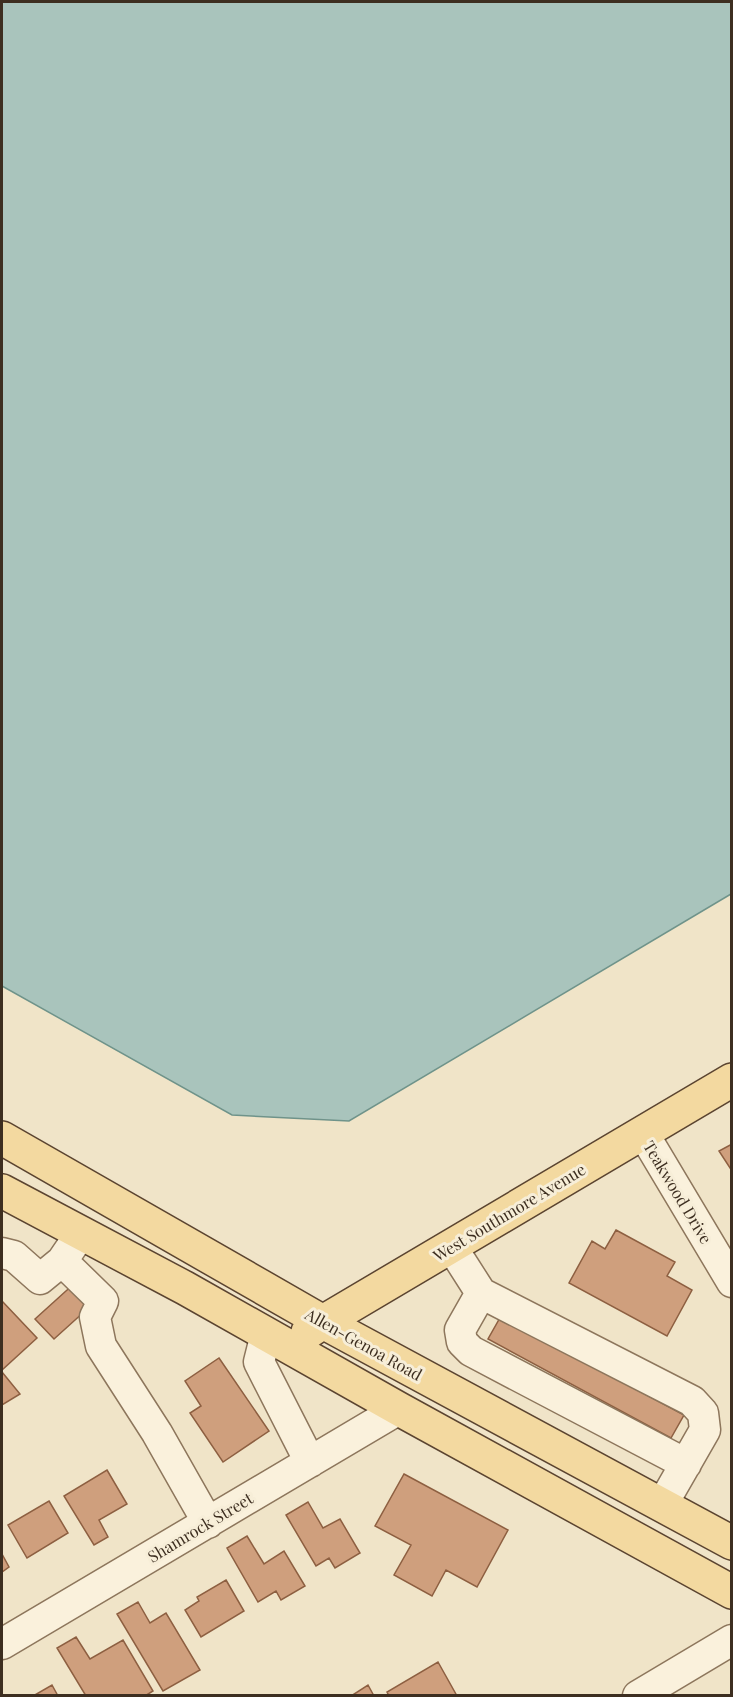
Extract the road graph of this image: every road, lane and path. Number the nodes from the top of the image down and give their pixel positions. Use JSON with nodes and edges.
{"nodes":[{"id":1,"x":732,"y":1080,"type":"edge"},
{"id":2,"x":643,"y":1133,"type":"junction"},
{"id":3,"x":2,"y":1138,"type":"edge"},
{"id":4,"x":2,"y":1191,"type":"edge"},
{"id":5,"x":81,"y":1233,"type":"junction"},
{"id":6,"x":451,"y":1246,"type":"junction"},
{"id":7,"x":2,"y":1253,"type":"edge"},
{"id":8,"x":62,"y":1261,"type":"junction"},
{"id":9,"x":732,"y":1282,"type":"edge"},
{"id":10,"x":481,"y":1293,"type":"junction"},
{"id":11,"x":322,"y":1322,"type":"junction"},
{"id":12,"x":277,"y":1340,"type":"junction"},
{"id":13,"x":399,"y":1409,"type":"junction"},
{"id":14,"x":309,"y":1462,"type":"junction"},
{"id":15,"x":686,"y":1464,"type":"junction"},
{"id":16,"x":662,"y":1505,"type":"junction"},
{"id":17,"x":208,"y":1523,"type":"junction"},
{"id":18,"x":732,"y":1543,"type":"edge"},
{"id":19,"x":732,"y":1593,"type":"edge"},
{"id":20,"x":732,"y":1640,"type":"edge"},
{"id":21,"x":2,"y":1644,"type":"edge"},
{"id":22,"x":638,"y":1695,"type":"edge"}],
"edges":[{"from":1,"to":2,"type":"main road","name":"West Southmore Avenue"},
{"from":2,"to":6,"type":"main road","name":"West Southmore Avenue"},
{"from":2,"to":9,"type":"street","name":"Teakwood Drive"},
{"from":3,"to":11,"type":"main road","name":"Allen-Genoa Road"},
{"from":4,"to":5,"type":"main road"},
{"from":5,"to":8,"type":"street"},
{"from":5,"to":12,"type":"main road"},
{"from":6,"to":10,"type":"street"},
{"from":6,"to":11,"type":"main road","name":"West Southmore Avenue"},
{"from":7,"to":8,"type":"street"},
{"from":8,"to":17,"type":"street"},
{"from":10,"to":15,"type":"street"},
{"from":10,"to":15,"type":"street"},
{"from":11,"to":12,"type":"main road","name":"West Southmore Avenue"},
{"from":11,"to":16,"type":"main road","name":"Allen-Genoa Road"},
{"from":12,"to":13,"type":"main road"},
{"from":12,"to":14,"type":"street"},
{"from":13,"to":14,"type":"street","name":"Shamrock Street"},
{"from":13,"to":19,"type":"main road"},
{"from":14,"to":17,"type":"street","name":"Shamrock Street"},
{"from":15,"to":16,"type":"street"},
{"from":16,"to":18,"type":"main road","name":"Allen-Genoa Road"},
{"from":17,"to":21,"type":"street","name":"Shamrock Street"},
{"from":20,"to":22,"type":"street"}]}
